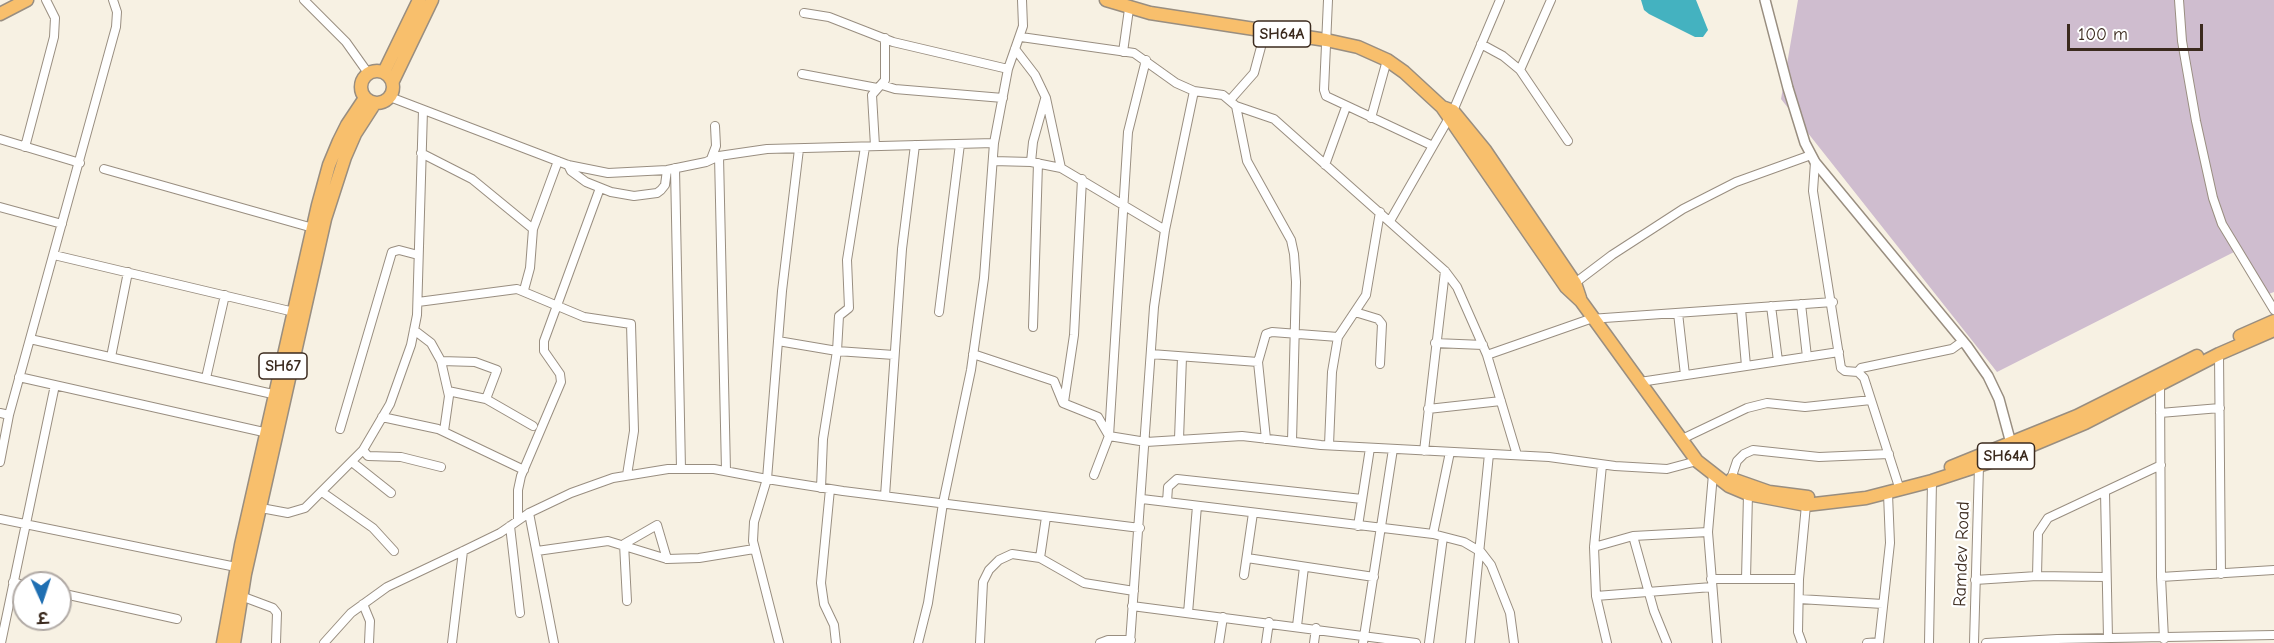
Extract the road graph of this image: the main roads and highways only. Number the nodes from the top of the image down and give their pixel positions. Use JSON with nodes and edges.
{"nodes":[{"id":1,"x":419,"y":0,"type":"edge"},
{"id":2,"x":432,"y":0,"type":"edge"},
{"id":3,"x":1106,"y":0,"type":"edge"},
{"id":4,"x":19,"y":2,"type":"edge"},
{"id":5,"x":0,"y":14,"type":"edge"},
{"id":6,"x":384,"y":72,"type":"junction"},
{"id":7,"x":393,"y":81,"type":"junction"},
{"id":8,"x":370,"y":101,"type":"junction"},
{"id":9,"x":1448,"y":112,"type":"junction"},
{"id":10,"x":1581,"y":301,"type":"junction"},
{"id":11,"x":2274,"y":321,"type":"edge"},
{"id":12,"x":2274,"y":330,"type":"edge"},
{"id":13,"x":2013,"y":448,"type":"junction"},
{"id":14,"x":1724,"y":479,"type":"junction"},
{"id":15,"x":1895,"y":489,"type":"junction"},
{"id":16,"x":224,"y":643,"type":"edge"},
{"id":17,"x":234,"y":643,"type":"edge"}],
"edges":[{"from":1,"to":6,"type":"main road"},
{"from":2,"to":7,"type":"main road"},
{"from":3,"to":9,"type":"main road","number":"SH64A"},
{"from":4,"to":5,"type":"main road"},
{"from":6,"to":7,"type":"main road"},
{"from":6,"to":8,"type":"main road","number":"SH67"},
{"from":7,"to":8,"type":"main road"},
{"from":8,"to":16,"type":"main road","number":"SH67"},
{"from":8,"to":17,"type":"main road","number":"SH67"},
{"from":9,"to":10,"type":"main road","number":"SH64A"},
{"from":9,"to":10,"type":"main road","number":"SH64A"},
{"from":10,"to":14,"type":"main road","number":"SH64A"},
{"from":11,"to":13,"type":"main road","number":"SH64A"},
{"from":12,"to":13,"type":"main road","number":"SH64A"},
{"from":13,"to":15,"type":"main road","number":"SH64A"},
{"from":13,"to":15,"type":"main road","number":"SH64A"},
{"from":14,"to":15,"type":"main road","number":"SH64A"},
{"from":14,"to":15,"type":"main road","number":"SH64A"}]}
